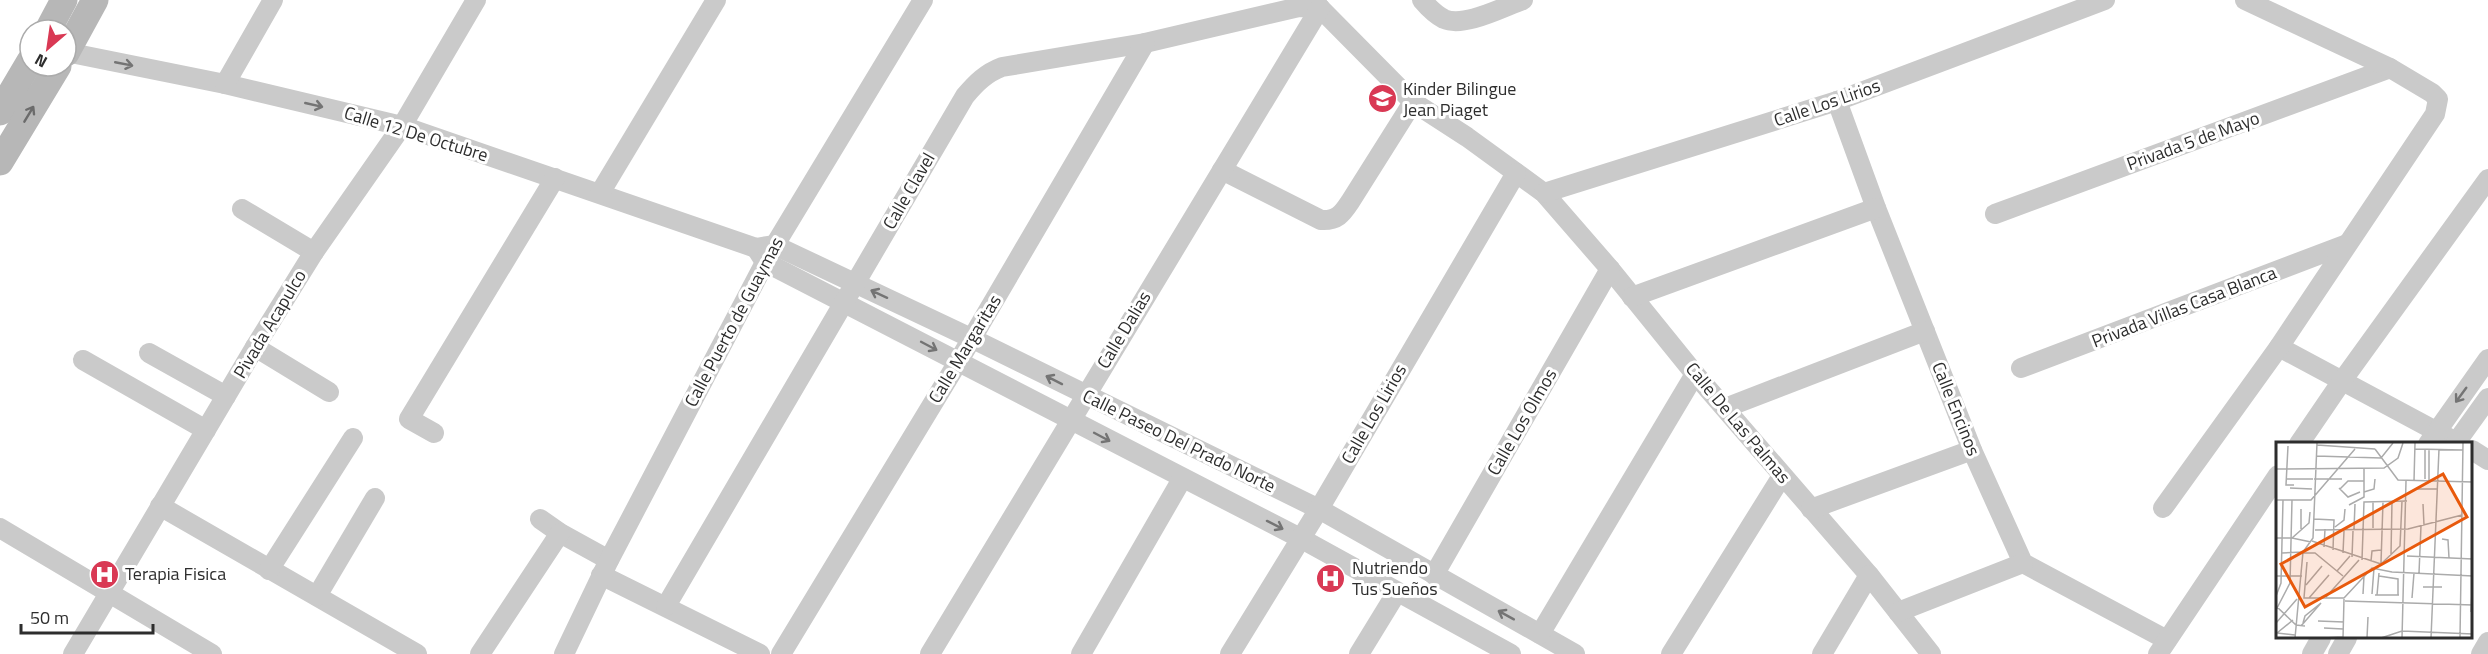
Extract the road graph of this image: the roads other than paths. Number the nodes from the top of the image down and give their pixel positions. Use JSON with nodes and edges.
{"nodes":[{"id":1,"x":64,"y":0,"type":"edge"},
{"id":2,"x":95,"y":0,"type":"edge"},
{"id":3,"x":273,"y":0,"type":"edge"},
{"id":4,"x":476,"y":0,"type":"edge"},
{"id":5,"x":716,"y":0,"type":"edge"},
{"id":6,"x":923,"y":0,"type":"edge"},
{"id":7,"x":1486,"y":0,"type":"edge"},
{"id":8,"x":1523,"y":0,"type":"edge"},
{"id":9,"x":2105,"y":0,"type":"edge"},
{"id":10,"x":2245,"y":0,"type":"edge"},
{"id":11,"x":1426,"y":2,"type":"edge"},
{"id":12,"x":1320,"y":8,"type":"junction"},
{"id":13,"x":1475,"y":17,"type":"junction"},
{"id":14,"x":54,"y":18,"type":"edge"},
{"id":15,"x":78,"y":30,"type":"edge"},
{"id":16,"x":1145,"y":43,"type":"junction"},
{"id":17,"x":78,"y":54,"type":"edge"},
{"id":18,"x":2390,"y":68,"type":"junction"},
{"id":19,"x":20,"y":78,"type":"edge"},
{"id":20,"x":49,"y":78,"type":"edge"},
{"id":21,"x":225,"y":84,"type":"junction"},
{"id":22,"x":1837,"y":101,"type":"junction"},
{"id":23,"x":1413,"y":102,"type":"junction"},
{"id":24,"x":0,"y":112,"type":"edge"},
{"id":25,"x":402,"y":126,"type":"junction"},
{"id":26,"x":7,"y":135,"type":"edge"},
{"id":27,"x":0,"y":162,"type":"edge"},
{"id":28,"x":1222,"y":170,"type":"junction"},
{"id":29,"x":1516,"y":173,"type":"junction"},
{"id":30,"x":555,"y":178,"type":"junction"},
{"id":31,"x":2488,"y":179,"type":"edge"},
{"id":32,"x":600,"y":193,"type":"junction"},
{"id":33,"x":1544,"y":193,"type":"junction"},
{"id":34,"x":1876,"y":208,"type":"junction"},
{"id":35,"x":242,"y":209,"type":"dead end"},
{"id":36,"x":1995,"y":214,"type":"dead end"},
{"id":37,"x":2347,"y":244,"type":"junction"},
{"id":38,"x":314,"y":252,"type":"junction"},
{"id":39,"x":765,"y":252,"type":"junction"},
{"id":40,"x":1610,"y":269,"type":"junction"},
{"id":41,"x":855,"y":283,"type":"junction"},
{"id":42,"x":1632,"y":297,"type":"junction"},
{"id":43,"x":845,"y":302,"type":"junction"},
{"id":44,"x":1926,"y":331,"type":"junction"},
{"id":45,"x":972,"y":338,"type":"junction"},
{"id":46,"x":255,"y":347,"type":"junction"},
{"id":47,"x":2280,"y":347,"type":"junction"},
{"id":48,"x":149,"y":353,"type":"dead end"},
{"id":49,"x":2488,"y":358,"type":"edge"},
{"id":50,"x":83,"y":360,"type":"dead end"},
{"id":51,"x":958,"y":362,"type":"junction"},
{"id":52,"x":2021,"y":368,"type":"dead end"},
{"id":53,"x":1695,"y":374,"type":"junction"},
{"id":54,"x":2342,"y":381,"type":"junction"},
{"id":55,"x":329,"y":392,"type":"dead end"},
{"id":56,"x":1084,"y":395,"type":"junction"},
{"id":57,"x":226,"y":396,"type":"junction"},
{"id":58,"x":2488,"y":398,"type":"edge"},
{"id":59,"x":1725,"y":408,"type":"junction"},
{"id":60,"x":1070,"y":420,"type":"junction"},
{"id":61,"x":206,"y":430,"type":"junction"},
{"id":62,"x":434,"y":434,"type":"dead end"},
{"id":63,"x":2431,"y":437,"type":"edge"},
{"id":64,"x":353,"y":438,"type":"dead end"},
{"id":65,"x":2300,"y":442,"type":"edge"},
{"id":66,"x":2450,"y":442,"type":"edge"},
{"id":67,"x":2463,"y":442,"type":"edge"},
{"id":68,"x":1972,"y":450,"type":"junction"},
{"id":69,"x":2473,"y":452,"type":"edge"},
{"id":70,"x":2488,"y":460,"type":"edge"},
{"id":71,"x":1782,"y":476,"type":"junction"},
{"id":72,"x":1182,"y":479,"type":"junction"},
{"id":73,"x":2276,"y":479,"type":"edge"},
{"id":74,"x":375,"y":498,"type":"dead end"},
{"id":75,"x":160,"y":506,"type":"junction"},
{"id":76,"x":2163,"y":508,"type":"dead end"},
{"id":77,"x":1319,"y":509,"type":"junction"},
{"id":78,"x":1811,"y":509,"type":"junction"},
{"id":79,"x":540,"y":519,"type":"dead end"},
{"id":80,"x":0,"y":528,"type":"edge"},
{"id":81,"x":560,"y":533,"type":"junction"},
{"id":82,"x":1300,"y":538,"type":"junction"},
{"id":83,"x":2023,"y":563,"type":"junction"},
{"id":84,"x":605,"y":568,"type":"junction"},
{"id":85,"x":269,"y":570,"type":"junction"},
{"id":86,"x":1434,"y":574,"type":"junction"},
{"id":87,"x":1869,"y":576,"type":"junction"},
{"id":88,"x":1397,"y":592,"type":"junction"},
{"id":89,"x":110,"y":593,"type":"junction"},
{"id":90,"x":317,"y":596,"type":"junction"},
{"id":91,"x":666,"y":606,"type":"junction"},
{"id":92,"x":1898,"y":612,"type":"junction"},
{"id":93,"x":1540,"y":634,"type":"junction"},
{"id":94,"x":2320,"y":639,"type":"edge"},
{"id":95,"x":2346,"y":639,"type":"edge"},
{"id":96,"x":2488,"y":642,"type":"edge"},
{"id":97,"x":2162,"y":647,"type":"edge"},
{"id":98,"x":73,"y":654,"type":"edge"},
{"id":99,"x":212,"y":654,"type":"edge"},
{"id":100,"x":417,"y":654,"type":"edge"},
{"id":101,"x":480,"y":654,"type":"edge"},
{"id":102,"x":564,"y":654,"type":"edge"},
{"id":103,"x":759,"y":654,"type":"edge"},
{"id":104,"x":781,"y":654,"type":"edge"},
{"id":105,"x":930,"y":654,"type":"edge"},
{"id":106,"x":1081,"y":654,"type":"edge"},
{"id":107,"x":1230,"y":654,"type":"edge"},
{"id":108,"x":1359,"y":654,"type":"edge"},
{"id":109,"x":1511,"y":654,"type":"edge"},
{"id":110,"x":1575,"y":654,"type":"edge"},
{"id":111,"x":1671,"y":654,"type":"edge"},
{"id":112,"x":1822,"y":654,"type":"edge"},
{"id":113,"x":1931,"y":654,"type":"edge"},
{"id":114,"x":2312,"y":654,"type":"edge"},
{"id":115,"x":2338,"y":654,"type":"edge"},
{"id":116,"x":2481,"y":654,"type":"edge"}],
"edges":[{"from":1,"to":14,"type":"street"},
{"from":2,"to":15,"type":"street"},
{"from":3,"to":21,"type":"street"},
{"from":4,"to":25,"type":"street","name":"Pivada Acapulco"},
{"from":5,"to":32,"type":"street"},
{"from":6,"to":39,"type":"street","name":"Calle Puerto de Guaymas"},
{"from":7,"to":13,"type":"street"},
{"from":8,"to":13,"type":"street"},
{"from":9,"to":22,"type":"street","name":"Calle Los Lirios"},
{"from":10,"to":18,"type":"street"},
{"from":11,"to":13,"type":"street"},
{"from":12,"to":16,"type":"street","name":"Calle Clavel"},
{"from":12,"to":23,"type":"street","name":"Calle De Las Palmas"},
{"from":12,"to":28,"type":"street","name":"Calle Dalias"},
{"from":16,"to":41,"type":"street","name":"Calle Clavel"},
{"from":16,"to":45,"type":"street","name":"Calle Margaritas"},
{"from":17,"to":21,"type":"street","name":"Calle 12 De Octubre","one_way":true},
{"from":18,"to":36,"type":"street","name":"Privada 5 de Mayo"},
{"from":18,"to":37,"type":"street"},
{"from":19,"to":24,"type":"street"},
{"from":26,"to":20,"type":"street","one_way":true},
{"from":21,"to":25,"type":"street","name":"Calle 12 De Octubre","one_way":true},
{"from":22,"to":33,"type":"street","name":"Calle Los Lirios"},
{"from":22,"to":34,"type":"street","name":"Calle Encinos"},
{"from":23,"to":28,"type":"street"},
{"from":23,"to":29,"type":"street","name":"Calle De Las Palmas"},
{"from":25,"to":30,"type":"street","name":"Calle 12 De Octubre"},
{"from":25,"to":38,"type":"street","name":"Pivada Acapulco"},
{"from":26,"to":27,"type":"street"},
{"from":28,"to":56,"type":"street","name":"Calle Dalias"},
{"from":29,"to":33,"type":"street","name":"Calle De Las Palmas"},
{"from":29,"to":77,"type":"street","name":"Calle Los Lirios"},
{"from":30,"to":32,"type":"street","name":"Calle 12 De Octubre"},
{"from":30,"to":62,"type":"street"},
{"from":31,"to":54,"type":"street"},
{"from":32,"to":39,"type":"street","name":"Calle 12 De Octubre"},
{"from":33,"to":40,"type":"street","name":"Calle De Las Palmas"},
{"from":34,"to":42,"type":"street"},
{"from":34,"to":44,"type":"street","name":"Calle Encinos"},
{"from":35,"to":38,"type":"street"},
{"from":37,"to":47,"type":"street"},
{"from":37,"to":52,"type":"street","name":"Privada Villas Casa Blanca"},
{"from":38,"to":46,"type":"street","name":"Pivada Acapulco"},
{"from":39,"to":41,"type":"street","name":"Calle Paseo Del Prado Norte"},
{"from":39,"to":43,"type":"street","name":"Calle Paseo Del Prado Norte"},
{"from":39,"to":84,"type":"street","name":"Calle Puerto de Guaymas"},
{"from":40,"to":42,"type":"street","name":"Calle De Las Palmas"},
{"from":40,"to":86,"type":"street","name":"Calle Los Olmos"},
{"from":41,"to":43,"type":"street","name":"Calle Clavel"},
{"from":45,"to":41,"type":"street","name":"Calle Paseo Del Prado Norte","one_way":true},
{"from":42,"to":53,"type":"street","name":"Calle De Las Palmas"},
{"from":43,"to":51,"type":"street","name":"Calle Paseo Del Prado Norte","one_way":true},
{"from":43,"to":91,"type":"street","name":"Calle Clavel"},
{"from":44,"to":59,"type":"street"},
{"from":44,"to":68,"type":"street","name":"Calle Encinos"},
{"from":45,"to":51,"type":"street","name":"Calle Margaritas"},
{"from":56,"to":45,"type":"street","name":"Calle Paseo Del Prado Norte","one_way":true},
{"from":46,"to":55,"type":"street"},
{"from":46,"to":57,"type":"street","name":"Pivada Acapulco"},
{"from":47,"to":54,"type":"street"},
{"from":47,"to":76,"type":"street"},
{"from":48,"to":57,"type":"street"},
{"from":49,"to":63,"type":"street","one_way":true},
{"from":50,"to":61,"type":"street"},
{"from":51,"to":60,"type":"street","name":"Calle Paseo Del Prado Norte"},
{"from":51,"to":104,"type":"street","name":"Calle Margaritas"},
{"from":53,"to":59,"type":"street","name":"Calle De Las Palmas"},
{"from":53,"to":93,"type":"street"},
{"from":54,"to":63,"type":"street"},
{"from":54,"to":65,"type":"street"},
{"from":56,"to":60,"type":"street","name":"Calle Dalias"},
{"from":56,"to":77,"type":"street","name":"Calle Paseo Del Prado Norte"},
{"from":57,"to":61,"type":"street","name":"Pivada Acapulco"},
{"from":58,"to":67,"type":"street"},
{"from":59,"to":71,"type":"street","name":"Calle De Las Palmas"},
{"from":60,"to":72,"type":"street","name":"Calle Paseo Del Prado Norte","one_way":true},
{"from":60,"to":105,"type":"street","name":"Calle Dalias"},
{"from":61,"to":75,"type":"street","name":"Pivada Acapulco"},
{"from":63,"to":66,"type":"street"},
{"from":64,"to":85,"type":"street"},
{"from":68,"to":78,"type":"street"},
{"from":68,"to":83,"type":"street","name":"Calle Encinos"},
{"from":69,"to":70,"type":"street"},
{"from":71,"to":78,"type":"street","name":"Calle De Las Palmas"},
{"from":71,"to":111,"type":"street"},
{"from":72,"to":82,"type":"street","name":"Calle Paseo Del Prado Norte","one_way":true},
{"from":72,"to":106,"type":"street"},
{"from":73,"to":97,"type":"street"},
{"from":74,"to":90,"type":"street"},
{"from":75,"to":85,"type":"street"},
{"from":75,"to":89,"type":"street","name":"Pivada Acapulco"},
{"from":77,"to":82,"type":"street","name":"Calle Los Lirios"},
{"from":77,"to":86,"type":"street","name":"Calle Paseo Del Prado Norte"},
{"from":78,"to":87,"type":"street","name":"Calle De Las Palmas"},
{"from":79,"to":81,"type":"street"},
{"from":80,"to":89,"type":"street"},
{"from":81,"to":84,"type":"street"},
{"from":81,"to":101,"type":"street"},
{"from":82,"to":88,"type":"street","name":"Calle Paseo Del Prado Norte"},
{"from":82,"to":107,"type":"street","name":"Calle Los Lirios"},
{"from":83,"to":92,"type":"street"},
{"from":83,"to":97,"type":"street"},
{"from":84,"to":91,"type":"street"},
{"from":84,"to":102,"type":"street","name":"Calle Puerto de Guaymas"},
{"from":85,"to":90,"type":"street"},
{"from":93,"to":86,"type":"street","name":"Calle Paseo Del Prado Norte","one_way":true},
{"from":87,"to":92,"type":"street","name":"Calle De Las Palmas"},
{"from":87,"to":112,"type":"street"},
{"from":88,"to":108,"type":"street"},
{"from":88,"to":109,"type":"street","name":"Calle Paseo Del Prado Norte"},
{"from":89,"to":98,"type":"street","name":"Pivada Acapulco"},
{"from":89,"to":99,"type":"street"},
{"from":90,"to":100,"type":"street"},
{"from":91,"to":103,"type":"street"},
{"from":92,"to":113,"type":"street","name":"Calle De Las Palmas"},
{"from":93,"to":110,"type":"street","name":"Calle Paseo Del Prado Norte"},
{"from":94,"to":114,"type":"street"},
{"from":95,"to":115,"type":"street"},
{"from":96,"to":116,"type":"street"}]}
